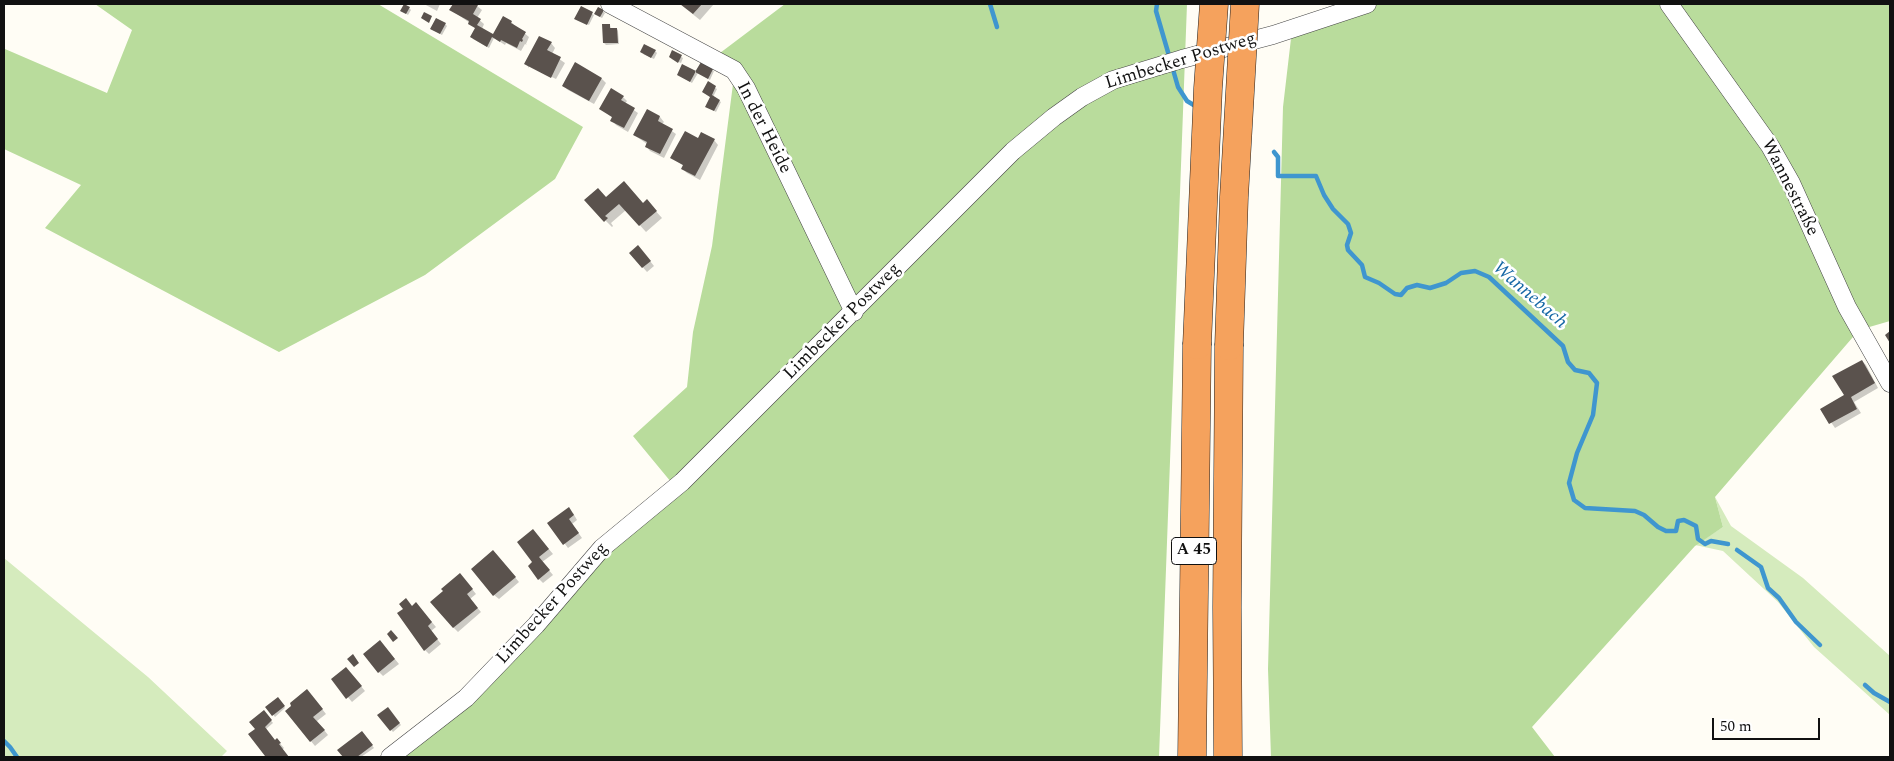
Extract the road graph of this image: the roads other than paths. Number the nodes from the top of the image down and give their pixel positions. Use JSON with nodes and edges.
{"nodes":[{"id":1,"x":610,"y":4,"type":"edge"},
{"id":2,"x":1214,"y":4,"type":"edge"},
{"id":3,"x":1245,"y":4,"type":"edge"},
{"id":4,"x":1367,"y":4,"type":"edge"},
{"id":5,"x":1669,"y":4,"type":"edge"},
{"id":6,"x":854,"y":312,"type":"junction"},
{"id":7,"x":1890,"y":383,"type":"edge"},
{"id":8,"x":390,"y":757,"type":"edge"},
{"id":9,"x":1192,"y":757,"type":"edge"},
{"id":10,"x":1228,"y":757,"type":"edge"}],
"edges":[{"from":1,"to":6,"type":"street","name":"In der Heide"},
{"from":2,"to":9,"type":"highway","number":"A 45","bridge":true},
{"from":3,"to":10,"type":"highway","number":"A 45","bridge":true},
{"from":4,"to":6,"type":"street","name":"Limbecker Postweg"},
{"from":5,"to":7,"type":"street","name":"Wannestraße"},
{"from":6,"to":8,"type":"street","name":"Limbecker Postweg"}]}
